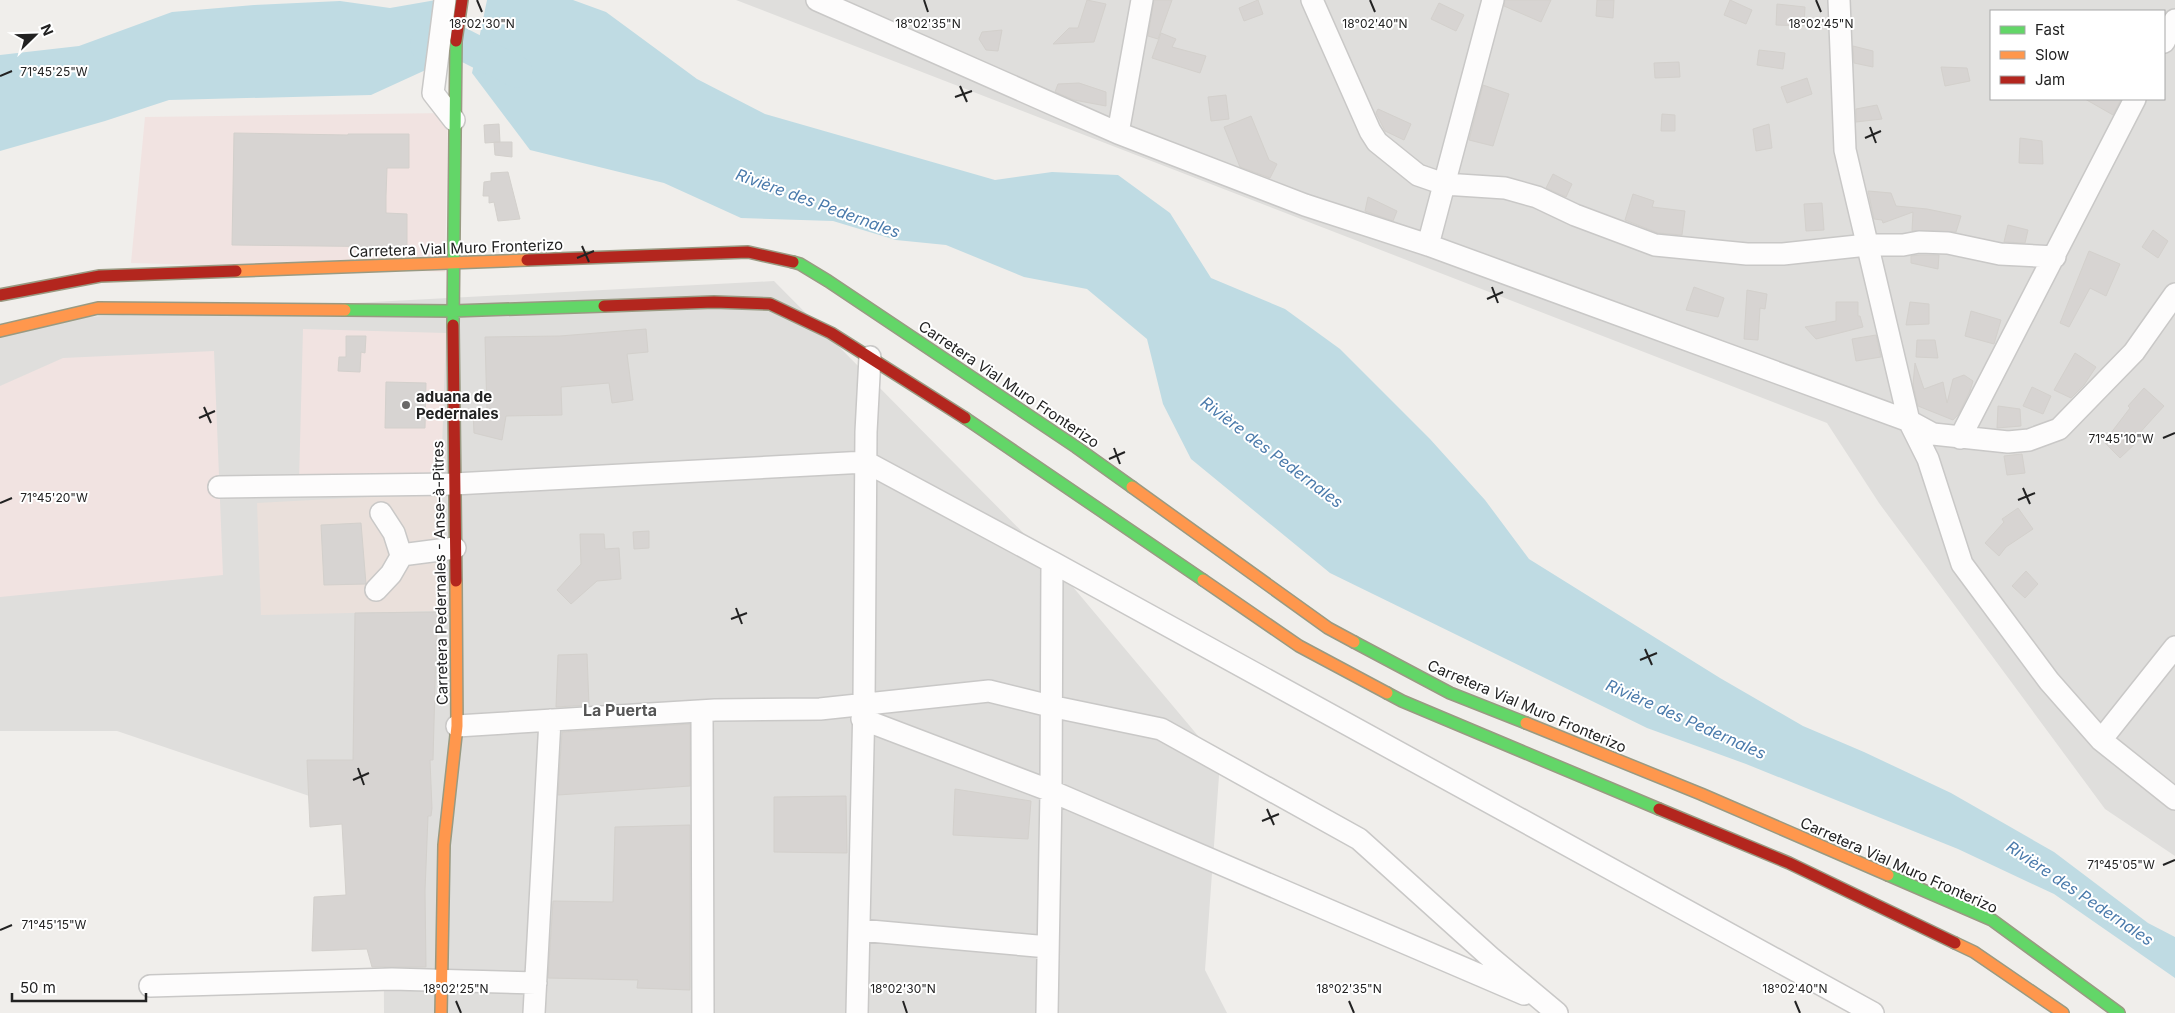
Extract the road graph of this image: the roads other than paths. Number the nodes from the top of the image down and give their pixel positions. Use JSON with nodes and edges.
{"nodes":[{"id":1,"x":444,"y":0,"type":"edge"},
{"id":2,"x":462,"y":0,"type":"edge"},
{"id":3,"x":1142,"y":0,"type":"edge"},
{"id":4,"x":1312,"y":0,"type":"edge"},
{"id":5,"x":1494,"y":0,"type":"edge"},
{"id":6,"x":1839,"y":0,"type":"edge"},
{"id":7,"x":825,"y":2,"type":"edge"},
{"id":8,"x":2175,"y":20,"type":"edge"},
{"id":9,"x":2165,"y":40,"type":"edge"},
{"id":10,"x":2134,"y":100,"type":"edge"},
{"id":11,"x":454,"y":120,"type":"junction"},
{"id":12,"x":1118,"y":133,"type":"junction"},
{"id":13,"x":1444,"y":184,"type":"junction"},
{"id":14,"x":1867,"y":245,"type":"junction"},
{"id":15,"x":1428,"y":246,"type":"junction"},
{"id":16,"x":2055,"y":257,"type":"junction"},
{"id":17,"x":453,"y":264,"type":"junction"},
{"id":18,"x":2175,"y":294,"type":"edge"},
{"id":19,"x":0,"y":295,"type":"edge"},
{"id":20,"x":453,"y":311,"type":"junction"},
{"id":21,"x":0,"y":331,"type":"edge"},
{"id":22,"x":870,"y":357,"type":"junction"},
{"id":23,"x":1909,"y":421,"type":"junction"},
{"id":24,"x":1960,"y":438,"type":"junction"},
{"id":25,"x":866,"y":462,"type":"junction"},
{"id":26,"x":454,"y":484,"type":"junction"},
{"id":27,"x":219,"y":486,"type":"dead end"},
{"id":28,"x":381,"y":513,"type":"dead end"},
{"id":29,"x":455,"y":548,"type":"junction"},
{"id":30,"x":402,"y":555,"type":"junction"},
{"id":31,"x":1052,"y":562,"type":"junction"},
{"id":32,"x":376,"y":590,"type":"dead end"},
{"id":33,"x":2175,"y":646,"type":"edge"},
{"id":34,"x":1050,"y":706,"type":"junction"},
{"id":35,"x":702,"y":710,"type":"junction"},
{"id":36,"x":863,"y":711,"type":"junction"},
{"id":37,"x":550,"y":720,"type":"junction"},
{"id":38,"x":457,"y":726,"type":"junction"},
{"id":39,"x":2101,"y":740,"type":"junction"},
{"id":40,"x":1051,"y":791,"type":"junction"},
{"id":41,"x":2175,"y":799,"type":"edge"},
{"id":42,"x":859,"y":930,"type":"junction"},
{"id":43,"x":1048,"y":947,"type":"junction"},
{"id":44,"x":536,"y":983,"type":"junction"},
{"id":45,"x":150,"y":986,"type":"dead end"},
{"id":46,"x":1551,"y":1008,"type":"edge"},
{"id":47,"x":441,"y":1013,"type":"edge"},
{"id":48,"x":534,"y":1013,"type":"edge"},
{"id":49,"x":703,"y":1013,"type":"edge"},
{"id":50,"x":857,"y":1013,"type":"edge"},
{"id":51,"x":1047,"y":1013,"type":"edge"},
{"id":52,"x":1873,"y":1013,"type":"edge"},
{"id":53,"x":2063,"y":1013,"type":"edge"},
{"id":54,"x":2119,"y":1013,"type":"edge"}],
"edges":[{"from":1,"to":11,"type":"street"},
{"from":2,"to":11,"type":"street","name":"Carretera Pedernales - Anse-à-Pitres"},
{"from":3,"to":12,"type":"street"},
{"from":4,"to":13,"type":"street"},
{"from":5,"to":13,"type":"street"},
{"from":6,"to":14,"type":"street"},
{"from":7,"to":12,"type":"street"},
{"from":8,"to":9,"type":"street"},
{"from":10,"to":16,"type":"street"},
{"from":11,"to":17,"type":"street","name":"Carretera Pedernales - Anse-à-Pitres"},
{"from":12,"to":15,"type":"street"},
{"from":13,"to":14,"type":"street"},
{"from":13,"to":15,"type":"street"},
{"from":14,"to":16,"type":"street"},
{"from":14,"to":23,"type":"street"},
{"from":15,"to":23,"type":"street"},
{"from":16,"to":24,"type":"street"},
{"from":17,"to":19,"type":"street","name":"Carretera Vial Muro Fronterizo"},
{"from":17,"to":20,"type":"street","name":"Carretera Pedernales - Anse-à-Pitres"},
{"from":17,"to":54,"type":"street","name":"Carretera Vial Muro Fronterizo"},
{"from":18,"to":24,"type":"street"},
{"from":20,"to":21,"type":"street"},
{"from":20,"to":22,"type":"street"},
{"from":20,"to":26,"type":"street","name":"Carretera Pedernales - Anse-à-Pitres"},
{"from":22,"to":25,"type":"street"},
{"from":22,"to":53,"type":"street"},
{"from":23,"to":24,"type":"street"},
{"from":23,"to":39,"type":"street"},
{"from":25,"to":26,"type":"street"},
{"from":25,"to":31,"type":"street"},
{"from":25,"to":36,"type":"street"},
{"from":26,"to":27,"type":"street"},
{"from":26,"to":29,"type":"street","name":"Carretera Pedernales - Anse-à-Pitres"},
{"from":28,"to":30,"type":"street"},
{"from":29,"to":30,"type":"street"},
{"from":29,"to":38,"type":"street","name":"Carretera Pedernales - Anse-à-Pitres"},
{"from":30,"to":32,"type":"street"},
{"from":31,"to":34,"type":"street"},
{"from":31,"to":52,"type":"street"},
{"from":33,"to":39,"type":"street"},
{"from":34,"to":36,"type":"street"},
{"from":34,"to":40,"type":"street"},
{"from":34,"to":46,"type":"street"},
{"from":35,"to":36,"type":"street"},
{"from":35,"to":37,"type":"street"},
{"from":35,"to":49,"type":"street"},
{"from":36,"to":40,"type":"street"},
{"from":36,"to":42,"type":"street"},
{"from":37,"to":38,"type":"street"},
{"from":37,"to":44,"type":"street"},
{"from":38,"to":47,"type":"street","name":"Carretera Pedernales - Anse-à-Pitres"},
{"from":39,"to":41,"type":"street"},
{"from":40,"to":43,"type":"street"},
{"from":40,"to":46,"type":"street"},
{"from":42,"to":43,"type":"street"},
{"from":42,"to":50,"type":"street"},
{"from":43,"to":51,"type":"street"},
{"from":44,"to":45,"type":"street"},
{"from":44,"to":48,"type":"street"}]}
